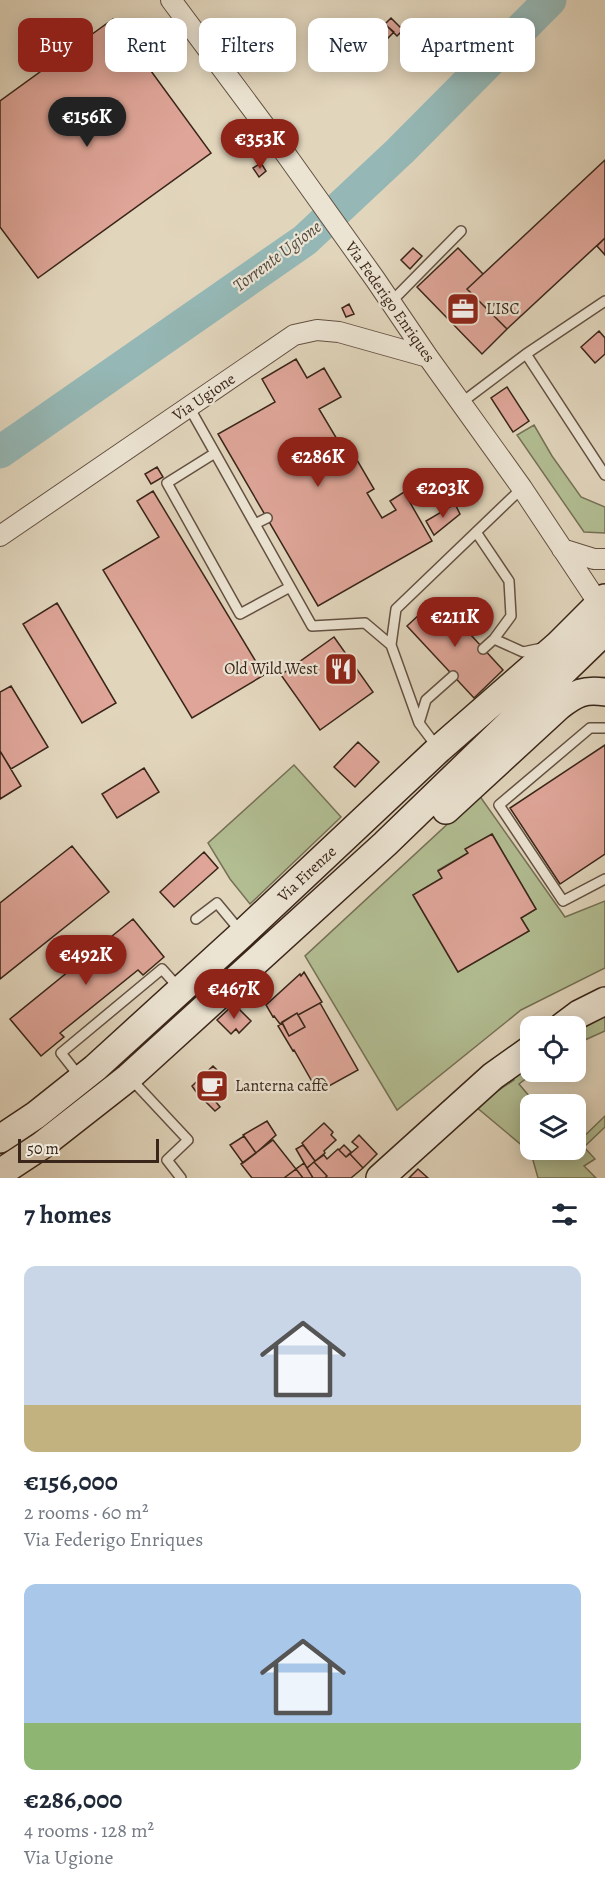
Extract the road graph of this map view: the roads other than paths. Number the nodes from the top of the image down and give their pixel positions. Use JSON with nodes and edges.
{"nodes":[{"id":1,"x":171,"y":0,"type":"edge"},
{"id":2,"x":461,"y":231,"type":"dead end"},
{"id":3,"x":605,"y":301,"type":"edge"},
{"id":4,"x":391,"y":302,"type":"junction"},
{"id":5,"x":526,"y":354,"type":"junction"},
{"id":6,"x":428,"y":357,"type":"junction"},
{"id":7,"x":461,"y":403,"type":"junction"},
{"id":8,"x":189,"y":407,"type":"junction"},
{"id":9,"x":215,"y":453,"type":"junction"},
{"id":10,"x":605,"y":475,"type":"edge"},
{"id":11,"x":522,"y":488,"type":"junction"},
{"id":12,"x":267,"y":518,"type":"dead end"},
{"id":13,"x":255,"y":524,"type":"junction"},
{"id":14,"x":476,"y":532,"type":"junction"},
{"id":15,"x":0,"y":536,"type":"edge"},
{"id":16,"x":562,"y":549,"type":"junction"},
{"id":17,"x":605,"y":560,"type":"edge"},
{"id":18,"x":290,"y":587,"type":"junction"},
{"id":19,"x":603,"y":606,"type":"edge"},
{"id":20,"x":605,"y":631,"type":"edge"},
{"id":21,"x":494,"y":639,"type":"junction"},
{"id":22,"x":391,"y":645,"type":"junction"},
{"id":23,"x":558,"y":645,"type":"junction"},
{"id":24,"x":483,"y":649,"type":"dead end"},
{"id":25,"x":453,"y":676,"type":"dead end"},
{"id":26,"x":605,"y":692,"type":"edge"},
{"id":27,"x":419,"y":723,"type":"junction"},
{"id":28,"x":605,"y":728,"type":"edge"},
{"id":29,"x":439,"y":750,"type":"junction"},
{"id":30,"x":385,"y":844,"type":"junction"},
{"id":31,"x":605,"y":879,"type":"edge"},
{"id":32,"x":196,"y":919,"type":"dead end"},
{"id":33,"x":242,"y":934,"type":"junction"},
{"id":34,"x":605,"y":1001,"type":"edge"},
{"id":35,"x":576,"y":1016,"type":"edge"},
{"id":36,"x":520,"y":1057,"type":"edge"},
{"id":37,"x":129,"y":1077,"type":"junction"},
{"id":38,"x":0,"y":1139,"type":"edge"},
{"id":39,"x":0,"y":1173,"type":"edge"},
{"id":40,"x":181,"y":1178,"type":"edge"},
{"id":41,"x":380,"y":1178,"type":"edge"}],
"edges":[{"from":1,"to":4,"type":"street","name":"Via Federigo Enriques"},
{"from":2,"to":4,"type":"lane"},
{"from":3,"to":5,"type":"lane"},
{"from":4,"to":6,"type":"street","name":"Via Federigo Enriques"},
{"from":5,"to":7,"type":"lane"},
{"from":5,"to":10,"type":"lane"},
{"from":6,"to":7,"type":"street","name":"Via Federigo Enriques"},
{"from":6,"to":8,"type":"street","name":"Via Ugione"},
{"from":7,"to":11,"type":"street","name":"Via Federigo Enriques"},
{"from":8,"to":9,"type":"lane"},
{"from":8,"to":15,"type":"street","name":"Via Ugione"},
{"from":9,"to":13,"type":"lane"},
{"from":9,"to":18,"type":"lane"},
{"from":11,"to":14,"type":"lane"},
{"from":11,"to":16,"type":"street","name":"Via Federigo Enriques"},
{"from":12,"to":13,"type":"lane"},
{"from":13,"to":18,"type":"lane"},
{"from":14,"to":21,"type":"lane"},
{"from":14,"to":22,"type":"lane"},
{"from":16,"to":17,"type":"street"},
{"from":16,"to":19,"type":"street","name":"Via Federigo Enriques"},
{"from":18,"to":22,"type":"lane"},
{"from":19,"to":23,"type":"main road","name":"Via Firenze"},
{"from":20,"to":30,"type":"main road","name":"Via Firenze"},
{"from":21,"to":23,"type":"lane"},
{"from":21,"to":24,"type":"lane"},
{"from":22,"to":27,"type":"lane"},
{"from":23,"to":29,"type":"main road","name":"Via Firenze"},
{"from":25,"to":27,"type":"lane"},
{"from":26,"to":30,"type":"main road","name":"Via Firenze"},
{"from":27,"to":29,"type":"lane"},
{"from":28,"to":31,"type":"lane"},
{"from":29,"to":33,"type":"main road","name":"Via Firenze"},
{"from":30,"to":37,"type":"main road","name":"Via Firenze"},
{"from":32,"to":33,"type":"lane"},
{"from":33,"to":38,"type":"main road","name":"Via Firenze"},
{"from":34,"to":35,"type":"main road"},
{"from":36,"to":41,"type":"main road"},
{"from":37,"to":39,"type":"main road","name":"Via Firenze"},
{"from":37,"to":40,"type":"lane"}]}
